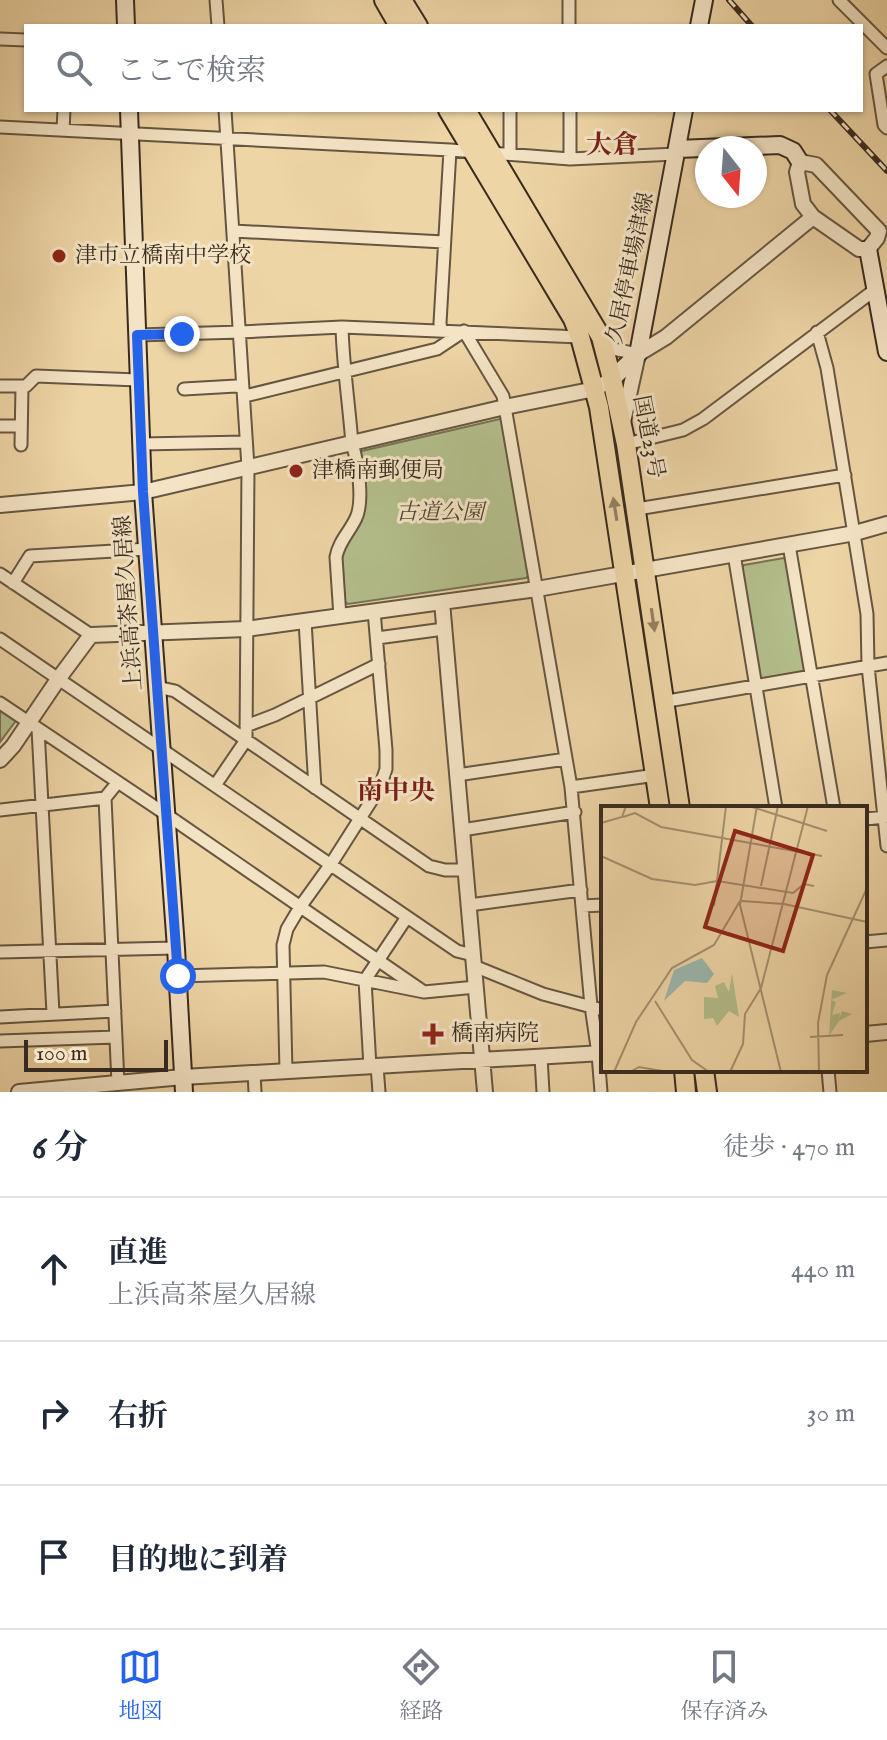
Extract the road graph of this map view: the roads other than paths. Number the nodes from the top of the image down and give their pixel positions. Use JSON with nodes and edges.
{"nodes":[{"id":1,"x":125,"y":0,"type":"edge"},
{"id":2,"x":216,"y":0,"type":"edge"},
{"id":3,"x":384,"y":0,"type":"edge"},
{"id":4,"x":402,"y":0,"type":"edge"},
{"id":5,"x":569,"y":0,"type":"edge"},
{"id":6,"x":839,"y":0,"type":"edge"},
{"id":7,"x":700,"y":2,"type":"edge"},
{"id":8,"x":126,"y":24,"type":"edge"},
{"id":9,"x":218,"y":24,"type":"edge"},
{"id":10,"x":398,"y":24,"type":"edge"},
{"id":11,"x":417,"y":24,"type":"edge"},
{"id":12,"x":569,"y":24,"type":"edge"},
{"id":13,"x":699,"y":24,"type":"edge"},
{"id":14,"x":0,"y":39,"type":"edge"},
{"id":15,"x":24,"y":40,"type":"edge"},
{"id":16,"x":887,"y":48,"type":"edge"},
{"id":17,"x":887,"y":66,"type":"edge"},
{"id":18,"x":64,"y":112,"type":"edge"},
{"id":19,"x":129,"y":112,"type":"edge"},
{"id":20,"x":225,"y":112,"type":"edge"},
{"id":21,"x":450,"y":112,"type":"edge"},
{"id":22,"x":467,"y":112,"type":"edge"},
{"id":23,"x":509,"y":112,"type":"edge"},
{"id":24,"x":570,"y":112,"type":"edge"},
{"id":25,"x":684,"y":112,"type":"edge"},
{"id":26,"x":0,"y":127,"type":"edge"},
{"id":27,"x":887,"y":128,"type":"edge"},
{"id":28,"x":63,"y":130,"type":"junction"},
{"id":29,"x":130,"y":134,"type":"junction"},
{"id":30,"x":227,"y":139,"type":"junction"},
{"id":31,"x":450,"y":150,"type":"junction"},
{"id":32,"x":677,"y":151,"type":"junction"},
{"id":33,"x":492,"y":153,"type":"junction"},
{"id":34,"x":570,"y":159,"type":"junction"},
{"id":35,"x":800,"y":162,"type":"junction"},
{"id":36,"x":813,"y":217,"type":"junction"},
{"id":37,"x":883,"y":229,"type":"edge"},
{"id":38,"x":234,"y":231,"type":"junction"},
{"id":39,"x":444,"y":242,"type":"junction"},
{"id":40,"x":868,"y":249,"type":"junction"},
{"id":41,"x":876,"y":289,"type":"junction"},
{"id":42,"x":342,"y":327,"type":"junction"},
{"id":43,"x":441,"y":330,"type":"junction"},
{"id":44,"x":464,"y":331,"type":"junction"},
{"id":45,"x":241,"y":332,"type":"junction"},
{"id":46,"x":817,"y":332,"type":"junction"},
{"id":47,"x":137,"y":335,"type":"junction"},
{"id":48,"x":580,"y":337,"type":"junction"},
{"id":49,"x":601,"y":337,"type":"junction"},
{"id":50,"x":887,"y":352,"type":"edge"},
{"id":51,"x":638,"y":354,"type":"junction"},
{"id":52,"x":345,"y":371,"type":"junction"},
{"id":53,"x":612,"y":379,"type":"junction"},
{"id":54,"x":138,"y":380,"type":"junction"},
{"id":55,"x":0,"y":386,"type":"edge"},
{"id":56,"x":22,"y":386,"type":"junction"},
{"id":57,"x":184,"y":389,"type":"dead end"},
{"id":58,"x":595,"y":389,"type":"junction"},
{"id":59,"x":244,"y":392,"type":"junction"},
{"id":60,"x":505,"y":407,"type":"junction"},
{"id":61,"x":623,"y":424,"type":"junction"},
{"id":62,"x":0,"y":426,"type":"edge"},
{"id":63,"x":21,"y":426,"type":"junction"},
{"id":64,"x":246,"y":442,"type":"junction"},
{"id":65,"x":141,"y":444,"type":"junction"},
{"id":66,"x":352,"y":444,"type":"junction"},
{"id":67,"x":626,"y":444,"type":"junction"},
{"id":68,"x":21,"y":445,"type":"dead end"},
{"id":69,"x":248,"y":467,"type":"junction"},
{"id":70,"x":845,"y":475,"type":"junction"},
{"id":71,"x":143,"y":492,"type":"junction"},
{"id":72,"x":0,"y":505,"type":"edge"},
{"id":73,"x":637,"y":509,"type":"junction"},
{"id":74,"x":887,"y":524,"type":"edge"},
{"id":75,"x":855,"y":533,"type":"junction"},
{"id":76,"x":789,"y":545,"type":"junction"},
{"id":77,"x":148,"y":549,"type":"junction"},
{"id":78,"x":734,"y":554,"type":"junction"},
{"id":79,"x":646,"y":570,"type":"junction"},
{"id":80,"x":625,"y":573,"type":"junction"},
{"id":81,"x":0,"y":574,"type":"edge"},
{"id":82,"x":13,"y":583,"type":"junction"},
{"id":83,"x":537,"y":589,"type":"junction"},
{"id":84,"x":442,"y":602,"type":"junction"},
{"id":85,"x":374,"y":611,"type":"junction"},
{"id":86,"x":340,"y":617,"type":"junction"},
{"id":87,"x":305,"y":621,"type":"junction"},
{"id":88,"x":246,"y":629,"type":"junction"},
{"id":89,"x":444,"y":629,"type":"junction"},
{"id":90,"x":154,"y":632,"type":"junction"},
{"id":91,"x":91,"y":635,"type":"junction"},
{"id":92,"x":377,"y":638,"type":"junction"},
{"id":93,"x":0,"y":639,"type":"edge"},
{"id":94,"x":887,"y":663,"type":"edge"},
{"id":95,"x":379,"y":664,"type":"junction"},
{"id":96,"x":868,"y":666,"type":"junction"},
{"id":97,"x":812,"y":676,"type":"junction"},
{"id":98,"x":59,"y":678,"type":"junction"},
{"id":99,"x":756,"y":686,"type":"junction"},
{"id":100,"x":157,"y":687,"type":"junction"},
{"id":101,"x":309,"y":698,"type":"junction"},
{"id":102,"x":666,"y":701,"type":"junction"},
{"id":103,"x":0,"y":703,"type":"edge"},
{"id":104,"x":645,"y":705,"type":"junction"},
{"id":105,"x":33,"y":725,"type":"junction"},
{"id":106,"x":246,"y":726,"type":"junction"},
{"id":107,"x":246,"y":740,"type":"junction"},
{"id":108,"x":162,"y":748,"type":"junction"},
{"id":109,"x":566,"y":759,"type":"junction"},
{"id":110,"x":0,"y":760,"type":"edge"},
{"id":111,"x":457,"y":775,"type":"junction"},
{"id":112,"x":656,"y":775,"type":"junction"},
{"id":113,"x":118,"y":782,"type":"junction"},
{"id":114,"x":216,"y":784,"type":"junction"},
{"id":115,"x":571,"y":787,"type":"junction"},
{"id":116,"x":315,"y":788,"type":"junction"},
{"id":117,"x":105,"y":798,"type":"junction"},
{"id":118,"x":41,"y":805,"type":"junction"},
{"id":119,"x":660,"y":806,"type":"edge"},
{"id":120,"x":680,"y":806,"type":"edge"},
{"id":121,"x":776,"y":806,"type":"edge"},
{"id":122,"x":834,"y":806,"type":"edge"},
{"id":123,"x":0,"y":810,"type":"edge"},
{"id":124,"x":575,"y":812,"type":"junction"},
{"id":125,"x":167,"y":815,"type":"junction"},
{"id":126,"x":886,"y":817,"type":"edge"},
{"id":127,"x":361,"y":819,"type":"junction"},
{"id":128,"x":462,"y":830,"type":"junction"},
{"id":129,"x":887,"y":846,"type":"edge"},
{"id":130,"x":331,"y":864,"type":"junction"},
{"id":131,"x":466,"y":870,"type":"junction"},
{"id":132,"x":581,"y":890,"type":"junction"},
{"id":133,"x":469,"y":905,"type":"junction"},
{"id":134,"x":601,"y":905,"type":"edge"},
{"id":135,"x":582,"y":906,"type":"junction"},
{"id":136,"x":300,"y":907,"type":"junction"},
{"id":137,"x":407,"y":917,"type":"junction"},
{"id":138,"x":887,"y":940,"type":"edge"},
{"id":139,"x":867,"y":942,"type":"edge"},
{"id":140,"x":176,"y":948,"type":"junction"},
{"id":141,"x":112,"y":949,"type":"junction"},
{"id":142,"x":50,"y":951,"type":"junction"},
{"id":143,"x":0,"y":952,"type":"edge"},
{"id":144,"x":474,"y":960,"type":"junction"},
{"id":145,"x":376,"y":961,"type":"junction"},
{"id":146,"x":283,"y":973,"type":"junction"},
{"id":147,"x":178,"y":976,"type":"junction"},
{"id":148,"x":365,"y":980,"type":"junction"},
{"id":149,"x":476,"y":987,"type":"junction"},
{"id":150,"x":424,"y":992,"type":"junction"},
{"id":151,"x":597,"y":1008,"type":"edge"},
{"id":152,"x":115,"y":1011,"type":"junction"},
{"id":153,"x":53,"y":1013,"type":"junction"},
{"id":154,"x":0,"y":1017,"type":"edge"},
{"id":155,"x":887,"y":1032,"type":"edge"},
{"id":156,"x":867,"y":1034,"type":"edge"},
{"id":157,"x":116,"y":1037,"type":"junction"},
{"id":158,"x":0,"y":1041,"type":"edge"},
{"id":159,"x":600,"y":1053,"type":"edge"},
{"id":160,"x":541,"y":1057,"type":"junction"},
{"id":161,"x":482,"y":1060,"type":"junction"},
{"id":162,"x":374,"y":1066,"type":"junction"},
{"id":163,"x":286,"y":1071,"type":"junction"},
{"id":164,"x":684,"y":1072,"type":"edge"},
{"id":165,"x":704,"y":1072,"type":"edge"},
{"id":166,"x":828,"y":1072,"type":"edge"},
{"id":167,"x":254,"y":1073,"type":"junction"},
{"id":168,"x":118,"y":1083,"type":"junction"},
{"id":169,"x":184,"y":1084,"type":"edge"},
{"id":170,"x":48,"y":1091,"type":"edge"},
{"id":171,"x":19,"y":1092,"type":"edge"},
{"id":172,"x":255,"y":1092,"type":"edge"},
{"id":173,"x":379,"y":1092,"type":"edge"},
{"id":174,"x":485,"y":1092,"type":"edge"},
{"id":175,"x":543,"y":1092,"type":"edge"},
{"id":176,"x":601,"y":1092,"type":"edge"},
{"id":177,"x":686,"y":1092,"type":"edge"},
{"id":178,"x":707,"y":1092,"type":"edge"},
{"id":179,"x":830,"y":1092,"type":"edge"}],
"edges":[{"from":1,"to":8,"type":"main road"},
{"from":2,"to":9,"type":"street"},
{"from":3,"to":10,"type":"highway"},
{"from":4,"to":11,"type":"highway"},
{"from":5,"to":12,"type":"street"},
{"from":6,"to":16,"type":"street"},
{"from":7,"to":13,"type":"main road"},
{"from":14,"to":15,"type":"street"},
{"from":17,"to":27,"type":"street"},
{"from":18,"to":28,"type":"street"},
{"from":19,"to":29,"type":"main road","name":"上浜高茶屋久居線"},
{"from":20,"to":30,"type":"street"},
{"from":21,"to":33,"type":"highway","name":"国道23号"},
{"from":22,"to":33,"type":"highway","name":"国道23号"},
{"from":23,"to":33,"type":"street"},
{"from":24,"to":34,"type":"street"},
{"from":25,"to":32,"type":"main road","name":"久居停車場津線"},
{"from":26,"to":28,"type":"street"},
{"from":28,"to":29,"type":"street"},
{"from":29,"to":30,"type":"street"},
{"from":29,"to":47,"type":"main road","name":"上浜高茶屋久居線"},
{"from":30,"to":31,"type":"street"},
{"from":30,"to":38,"type":"street"},
{"from":31,"to":33,"type":"street"},
{"from":31,"to":39,"type":"street"},
{"from":32,"to":34,"type":"street"},
{"from":32,"to":35,"type":"main road"},
{"from":32,"to":51,"type":"main road","name":"久居停車場津線"},
{"from":33,"to":34,"type":"street"},
{"from":33,"to":48,"type":"highway","name":"国道23号"},
{"from":33,"to":49,"type":"highway","name":"国道23号"},
{"from":35,"to":36,"type":"street"},
{"from":35,"to":37,"type":"street"},
{"from":36,"to":40,"type":"street"},
{"from":36,"to":51,"type":"street"},
{"from":37,"to":40,"type":"street"},
{"from":38,"to":39,"type":"street"},
{"from":38,"to":45,"type":"street"},
{"from":39,"to":43,"type":"street"},
{"from":40,"to":41,"type":"main road"},
{"from":41,"to":46,"type":"street"},
{"from":41,"to":50,"type":"main road"},
{"from":42,"to":43,"type":"street"},
{"from":42,"to":45,"type":"street"},
{"from":42,"to":52,"type":"street"},
{"from":43,"to":44,"type":"street"},
{"from":44,"to":48,"type":"street"},
{"from":44,"to":52,"type":"street"},
{"from":44,"to":60,"type":"street"},
{"from":45,"to":47,"type":"street"},
{"from":45,"to":59,"type":"street"},
{"from":46,"to":67,"type":"street"},
{"from":46,"to":70,"type":"street"},
{"from":47,"to":54,"type":"main road","name":"上浜高茶屋久居線"},
{"from":48,"to":58,"type":"highway","name":"国道23号"},
{"from":49,"to":51,"type":"street"},
{"from":49,"to":53,"type":"highway","name":"国道23号"},
{"from":51,"to":53,"type":"main road","name":"久居停車場津線"},
{"from":51,"to":61,"type":"street"},
{"from":52,"to":59,"type":"street"},
{"from":52,"to":66,"type":"street"},
{"from":53,"to":58,"type":"street"},
{"from":53,"to":61,"type":"highway","name":"国道23号"},
{"from":54,"to":56,"type":"street"},
{"from":54,"to":65,"type":"main road","name":"上浜高茶屋久居線"},
{"from":55,"to":56,"type":"street"},
{"from":56,"to":63,"type":"street"},
{"from":57,"to":59,"type":"street"},
{"from":58,"to":60,"type":"street"},
{"from":80,"to":58,"type":"highway","name":"国道23号","one_way":true},
{"from":59,"to":64,"type":"street"},
{"from":60,"to":66,"type":"street"},
{"from":60,"to":83,"type":"street"},
{"from":61,"to":67,"type":"highway","name":"国道23号"},
{"from":62,"to":63,"type":"street"},
{"from":63,"to":68,"type":"street"},
{"from":64,"to":65,"type":"street"},
{"from":64,"to":69,"type":"street"},
{"from":65,"to":71,"type":"main road","name":"上浜高茶屋久居線"},
{"from":66,"to":69,"type":"street"},
{"from":66,"to":86,"type":"street"},
{"from":67,"to":73,"type":"highway","name":"国道23号"},
{"from":69,"to":71,"type":"street"},
{"from":69,"to":88,"type":"street"},
{"from":70,"to":73,"type":"street"},
{"from":70,"to":75,"type":"street"},
{"from":71,"to":72,"type":"street"},
{"from":71,"to":77,"type":"main road","name":"上浜高茶屋久居線"},
{"from":73,"to":79,"type":"highway","name":"国道23号"},
{"from":74,"to":75,"type":"street"},
{"from":75,"to":76,"type":"street"},
{"from":75,"to":96,"type":"street"},
{"from":76,"to":78,"type":"street"},
{"from":76,"to":97,"type":"street"},
{"from":77,"to":82,"type":"street"},
{"from":77,"to":90,"type":"main road","name":"上浜高茶屋久居線"},
{"from":78,"to":79,"type":"street"},
{"from":78,"to":99,"type":"street"},
{"from":79,"to":80,"type":"street"},
{"from":79,"to":102,"type":"highway","name":"国道23号","one_way":true},
{"from":80,"to":83,"type":"street"},
{"from":80,"to":104,"type":"highway","name":"国道23号"},
{"from":81,"to":82,"type":"street"},
{"from":82,"to":91,"type":"street"},
{"from":83,"to":84,"type":"street"},
{"from":83,"to":109,"type":"street"},
{"from":84,"to":85,"type":"street"},
{"from":84,"to":89,"type":"street"},
{"from":85,"to":86,"type":"street"},
{"from":85,"to":92,"type":"street"},
{"from":86,"to":87,"type":"street"},
{"from":87,"to":88,"type":"street"},
{"from":87,"to":101,"type":"street"},
{"from":88,"to":90,"type":"street"},
{"from":88,"to":106,"type":"street"},
{"from":89,"to":92,"type":"street"},
{"from":89,"to":111,"type":"street"},
{"from":90,"to":91,"type":"street"},
{"from":90,"to":100,"type":"main road","name":"上浜高茶屋久居線"},
{"from":91,"to":98,"type":"street"},
{"from":92,"to":95,"type":"street"},
{"from":93,"to":98,"type":"street"},
{"from":94,"to":96,"type":"street"},
{"from":95,"to":101,"type":"street"},
{"from":95,"to":127,"type":"street"},
{"from":96,"to":97,"type":"street"},
{"from":96,"to":126,"type":"street"},
{"from":97,"to":99,"type":"street"},
{"from":97,"to":122,"type":"street"},
{"from":98,"to":105,"type":"street"},
{"from":98,"to":108,"type":"street"},
{"from":99,"to":102,"type":"street"},
{"from":99,"to":121,"type":"street"},
{"from":100,"to":107,"type":"street"},
{"from":100,"to":108,"type":"main road","name":"上浜高茶屋久居線"},
{"from":101,"to":106,"type":"street"},
{"from":101,"to":116,"type":"street"},
{"from":102,"to":104,"type":"street"},
{"from":102,"to":120,"type":"highway","name":"国道23号"},
{"from":103,"to":105,"type":"street"},
{"from":104,"to":112,"type":"highway","name":"国道23号"},
{"from":105,"to":110,"type":"street"},
{"from":105,"to":113,"type":"street"},
{"from":105,"to":118,"type":"street"},
{"from":106,"to":107,"type":"street"},
{"from":107,"to":114,"type":"street"},
{"from":107,"to":116,"type":"street"},
{"from":108,"to":114,"type":"street"},
{"from":108,"to":125,"type":"main road","name":"上浜高茶屋久居線"},
{"from":109,"to":111,"type":"street"},
{"from":109,"to":115,"type":"street"},
{"from":111,"to":128,"type":"street"},
{"from":112,"to":115,"type":"street"},
{"from":112,"to":119,"type":"highway","name":"国道23号"},
{"from":113,"to":117,"type":"street"},
{"from":113,"to":125,"type":"street"},
{"from":114,"to":130,"type":"street"},
{"from":115,"to":124,"type":"street"},
{"from":116,"to":127,"type":"street"},
{"from":117,"to":118,"type":"street"},
{"from":117,"to":141,"type":"street"},
{"from":118,"to":123,"type":"street"},
{"from":118,"to":142,"type":"street"},
{"from":124,"to":128,"type":"street"},
{"from":124,"to":132,"type":"street"},
{"from":125,"to":136,"type":"street"},
{"from":125,"to":140,"type":"main road","name":"上浜高茶屋久居線"},
{"from":126,"to":129,"type":"street"},
{"from":127,"to":130,"type":"street"},
{"from":127,"to":131,"type":"street"},
{"from":128,"to":131,"type":"street"},
{"from":130,"to":136,"type":"street"},
{"from":130,"to":137,"type":"street"},
{"from":131,"to":133,"type":"street"},
{"from":132,"to":133,"type":"street"},
{"from":132,"to":135,"type":"street"},
{"from":133,"to":144,"type":"street"},
{"from":134,"to":135,"type":"street"},
{"from":135,"to":151,"type":"street"},
{"from":136,"to":145,"type":"street"},
{"from":136,"to":146,"type":"street"},
{"from":137,"to":144,"type":"street"},
{"from":137,"to":145,"type":"street"},
{"from":138,"to":139,"type":"street"},
{"from":140,"to":141,"type":"street"},
{"from":140,"to":147,"type":"main road","name":"上浜高茶屋久居線"},
{"from":141,"to":142,"type":"street"},
{"from":141,"to":152,"type":"street"},
{"from":142,"to":143,"type":"street"},
{"from":142,"to":153,"type":"street"},
{"from":144,"to":149,"type":"street"},
{"from":144,"to":151,"type":"street"},
{"from":145,"to":148,"type":"street"},
{"from":145,"to":150,"type":"street"},
{"from":146,"to":147,"type":"street"},
{"from":146,"to":148,"type":"street"},
{"from":146,"to":163,"type":"street"},
{"from":147,"to":169,"type":"main road","name":"上浜高茶屋久居線"},
{"from":148,"to":150,"type":"street"},
{"from":148,"to":162,"type":"street"},
{"from":149,"to":150,"type":"street"},
{"from":149,"to":161,"type":"street"},
{"from":151,"to":159,"type":"street"},
{"from":152,"to":153,"type":"street"},
{"from":152,"to":157,"type":"street"},
{"from":153,"to":154,"type":"street"},
{"from":155,"to":156,"type":"street"},
{"from":157,"to":158,"type":"street"},
{"from":157,"to":168,"type":"street"},
{"from":159,"to":160,"type":"street"},
{"from":159,"to":176,"type":"street"},
{"from":160,"to":161,"type":"street"},
{"from":160,"to":175,"type":"street"},
{"from":161,"to":162,"type":"street"},
{"from":161,"to":174,"type":"street"},
{"from":162,"to":163,"type":"street"},
{"from":162,"to":173,"type":"street"},
{"from":163,"to":167,"type":"street"},
{"from":164,"to":177,"type":"highway"},
{"from":165,"to":178,"type":"highway"},
{"from":166,"to":179,"type":"street"},
{"from":167,"to":169,"type":"street"},
{"from":167,"to":172,"type":"street"},
{"from":168,"to":169,"type":"street"},
{"from":168,"to":170,"type":"street"},
{"from":170,"to":171,"type":"street"}]}
